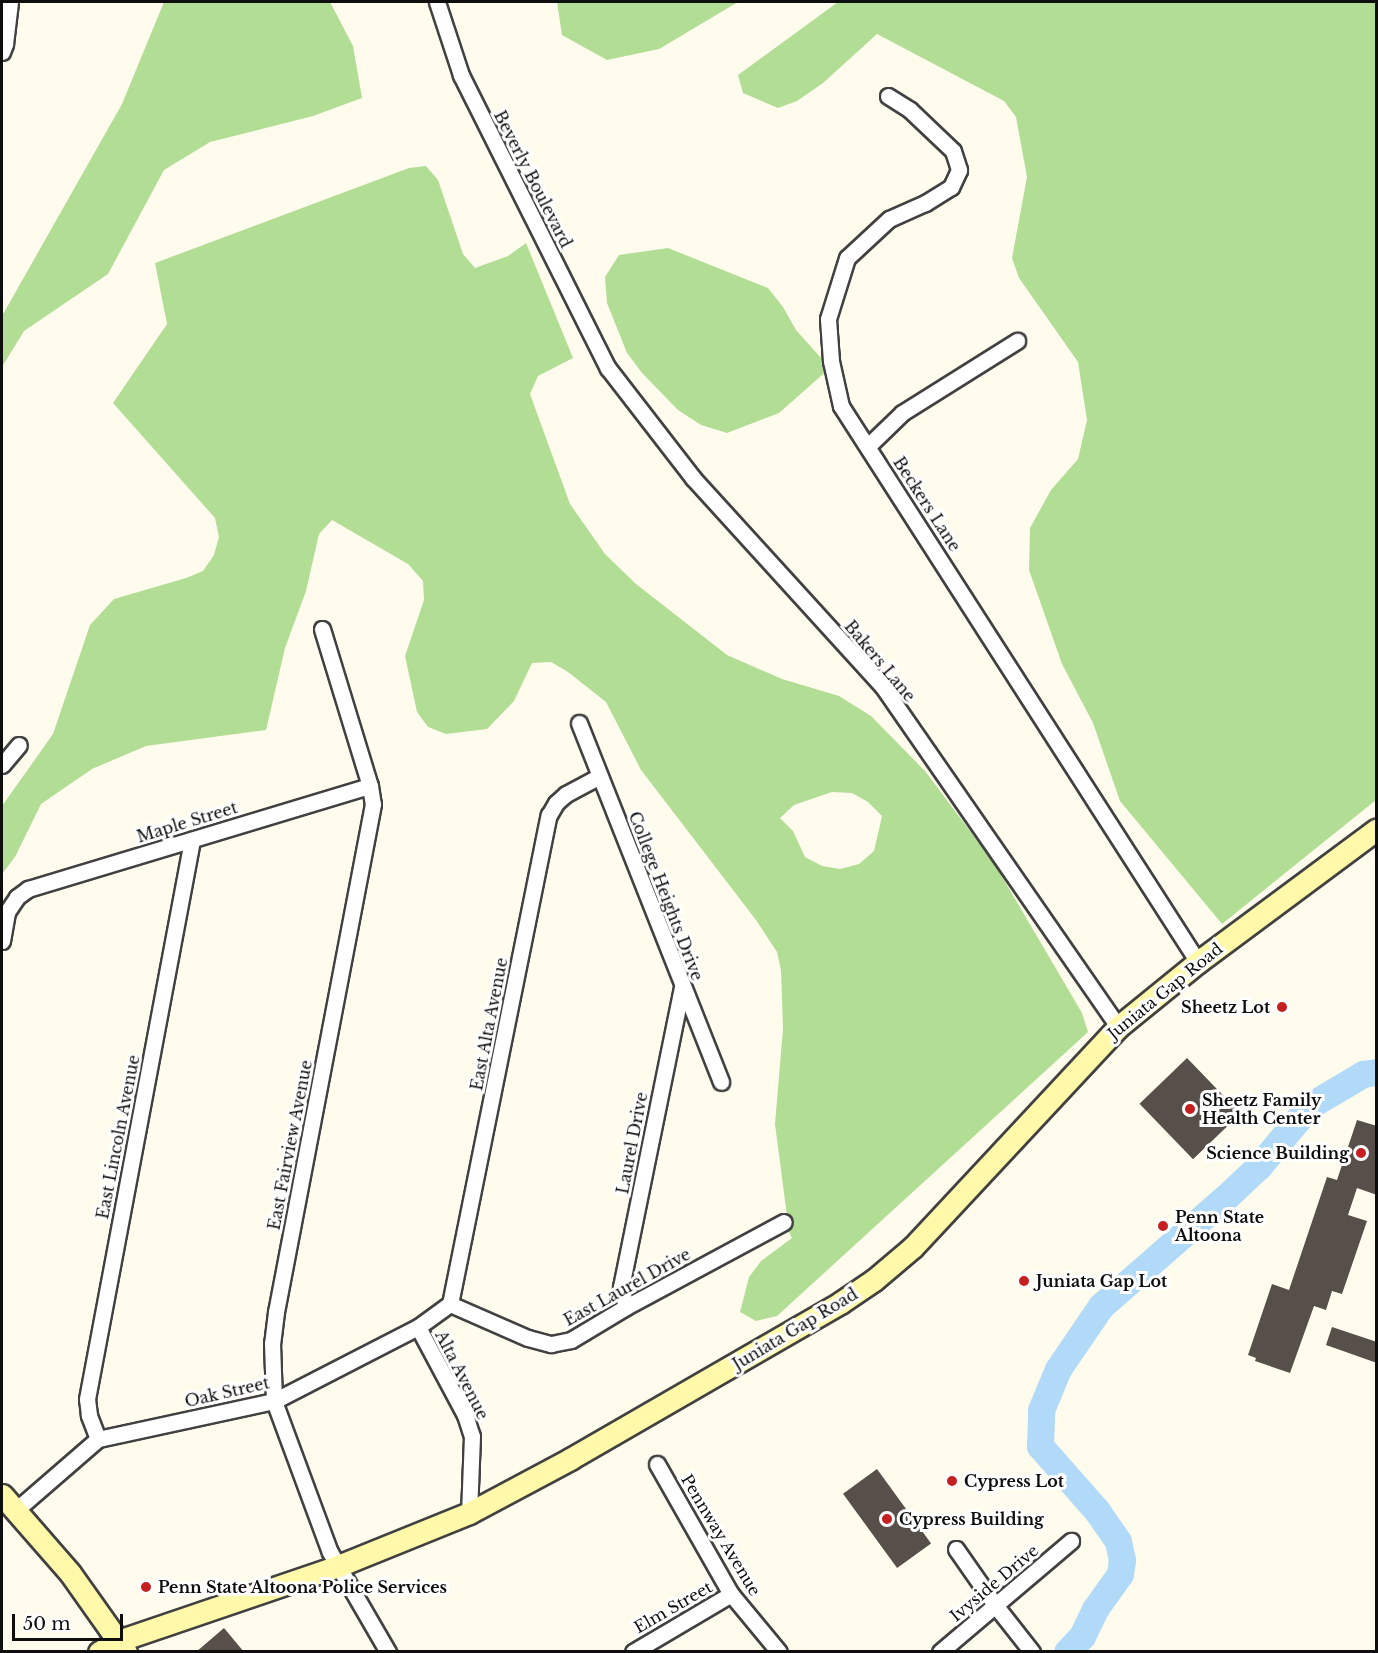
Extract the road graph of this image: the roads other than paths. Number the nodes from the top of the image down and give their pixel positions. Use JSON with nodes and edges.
{"nodes":[{"id":1,"x":10,"y":2,"type":"edge"},
{"id":2,"x":437,"y":2,"type":"edge"},
{"id":3,"x":2,"y":52,"type":"edge"},
{"id":4,"x":888,"y":96,"type":"dead end"},
{"id":5,"x":1017,"y":341,"type":"dead end"},
{"id":6,"x":608,"y":368,"type":"joint"},
{"id":7,"x":868,"y":446,"type":"junction"},
{"id":8,"x":322,"y":629,"type":"dead end"},
{"id":9,"x":579,"y":723,"type":"dead end"},
{"id":10,"x":19,"y":745,"type":"dead end"},
{"id":11,"x":2,"y":765,"type":"edge"},
{"id":12,"x":600,"y":776,"type":"junction"},
{"id":13,"x":370,"y":786,"type":"junction"},
{"id":14,"x":1377,"y":830,"type":"edge"},
{"id":15,"x":192,"y":840,"type":"junction"},
{"id":16,"x":2,"y":940,"type":"edge"},
{"id":17,"x":1198,"y":962,"type":"junction"},
{"id":18,"x":682,"y":987,"type":"junction"},
{"id":19,"x":1118,"y":1027,"type":"junction"},
{"id":20,"x":721,"y":1082,"type":"dead end"},
{"id":21,"x":784,"y":1222,"type":"dead end"},
{"id":22,"x":450,"y":1304,"type":"junction"},
{"id":23,"x":626,"y":1307,"type":"junction"},
{"id":24,"x":418,"y":1327,"type":"junction"},
{"id":25,"x":274,"y":1401,"type":"junction"},
{"id":26,"x":98,"y":1438,"type":"junction"},
{"id":27,"x":657,"y":1464,"type":"dead end"},
{"id":28,"x":2,"y":1495,"type":"edge"},
{"id":29,"x":16,"y":1510,"type":"junction"},
{"id":30,"x":469,"y":1513,"type":"junction"},
{"id":31,"x":1071,"y":1541,"type":"dead end"},
{"id":32,"x":956,"y":1548,"type":"dead end"},
{"id":33,"x":338,"y":1566,"type":"junction"},
{"id":34,"x":731,"y":1594,"type":"junction"},
{"id":35,"x":995,"y":1605,"type":"junction"},
{"id":36,"x":122,"y":1646,"type":"edge"},
{"id":37,"x":99,"y":1652,"type":"edge"},
{"id":38,"x":388,"y":1652,"type":"edge"},
{"id":39,"x":633,"y":1652,"type":"edge"},
{"id":40,"x":779,"y":1652,"type":"edge"},
{"id":41,"x":940,"y":1652,"type":"edge"},
{"id":42,"x":1032,"y":1652,"type":"edge"}],
"edges":[{"from":1,"to":3,"type":"street"},
{"from":2,"to":6,"type":"street","name":"Beverly Boulevard"},
{"from":4,"to":7,"type":"street","name":"Beckers Lane"},
{"from":5,"to":7,"type":"street"},
{"from":6,"to":19,"type":"street","name":"Bakers Lane"},
{"from":7,"to":17,"type":"street","name":"Beckers Lane"},
{"from":8,"to":13,"type":"street","name":"East Fairview Avenue"},
{"from":9,"to":12,"type":"street","name":"College Heights Drive"},
{"from":10,"to":11,"type":"street"},
{"from":12,"to":18,"type":"street","name":"College Heights Drive"},
{"from":12,"to":22,"type":"street","name":"East Alta Avenue"},
{"from":13,"to":15,"type":"street","name":"Maple Street"},
{"from":13,"to":25,"type":"street","name":"East Fairview Avenue"},
{"from":14,"to":17,"type":"main road","name":"Juniata Gap Road"},
{"from":15,"to":16,"type":"street","name":"Maple Street"},
{"from":15,"to":26,"type":"street","name":"East Lincoln Avenue"},
{"from":17,"to":19,"type":"main road","name":"Juniata Gap Road"},
{"from":18,"to":20,"type":"street","name":"College Heights Drive"},
{"from":18,"to":23,"type":"street","name":"Laurel Drive"},
{"from":19,"to":30,"type":"main road","name":"Juniata Gap Road"},
{"from":21,"to":23,"type":"street","name":"East Laurel Drive"},
{"from":22,"to":23,"type":"street","name":"East Laurel Drive"},
{"from":22,"to":24,"type":"street","name":"Oak Street"},
{"from":24,"to":25,"type":"street","name":"Oak Street"},
{"from":24,"to":30,"type":"street","name":"Alta Avenue"},
{"from":25,"to":26,"type":"street","name":"Oak Street"},
{"from":25,"to":33,"type":"street","name":"East Fairview Avenue"},
{"from":26,"to":29,"type":"street","name":"Oak Street"},
{"from":27,"to":34,"type":"street","name":"Pennway Avenue"},
{"from":28,"to":29,"type":"main road"},
{"from":29,"to":36,"type":"main road"},
{"from":30,"to":33,"type":"main road","name":"Juniata Gap Road"},
{"from":31,"to":35,"type":"street","name":"Ivyside Drive"},
{"from":32,"to":35,"type":"street"},
{"from":33,"to":36,"type":"main road","name":"Juniata Gap Road"},
{"from":33,"to":38,"type":"street","name":"East Fairview Avenue"},
{"from":34,"to":39,"type":"street","name":"Elm Street"},
{"from":34,"to":40,"type":"street","name":"Pennway Avenue"},
{"from":35,"to":41,"type":"street","name":"Ivyside Drive"},
{"from":35,"to":42,"type":"street"},
{"from":36,"to":37,"type":"main road","name":"Juniata Gap Road"}]}
